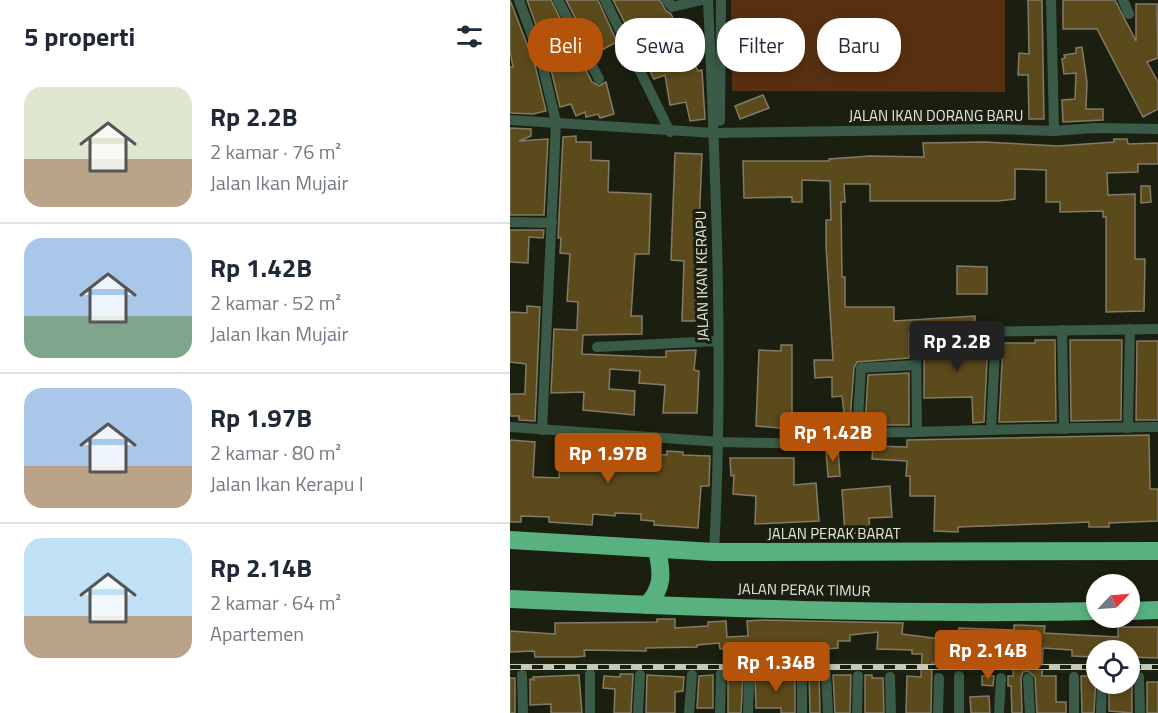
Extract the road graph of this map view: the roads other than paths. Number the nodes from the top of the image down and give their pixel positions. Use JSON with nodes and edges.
{"nodes":[{"id":1,"x":519,"y":0,"type":"edge"},
{"id":2,"x":558,"y":0,"type":"edge"},
{"id":3,"x":605,"y":0,"type":"edge"},
{"id":4,"x":668,"y":0,"type":"edge"},
{"id":5,"x":702,"y":0,"type":"edge"},
{"id":6,"x":708,"y":0,"type":"edge"},
{"id":7,"x":722,"y":0,"type":"edge"},
{"id":8,"x":1051,"y":0,"type":"edge"},
{"id":9,"x":1123,"y":0,"type":"edge"},
{"id":10,"x":1129,"y":14,"type":"dead end"},
{"id":11,"x":599,"y":79,"type":"dead end"},
{"id":12,"x":510,"y":120,"type":"edge"},
{"id":13,"x":556,"y":122,"type":"junction"},
{"id":14,"x":1158,"y":129,"type":"edge"},
{"id":15,"x":1054,"y":131,"type":"junction"},
{"id":16,"x":670,"y":132,"type":"junction"},
{"id":17,"x":717,"y":133,"type":"junction"},
{"id":18,"x":510,"y":222,"type":"edge"},
{"id":19,"x":552,"y":223,"type":"junction"},
{"id":20,"x":1130,"y":329,"type":"junction"},
{"id":21,"x":1158,"y":329,"type":"edge"},
{"id":22,"x":1062,"y":330,"type":"junction"},
{"id":23,"x":996,"y":331,"type":"junction"},
{"id":24,"x":718,"y":341,"type":"junction"},
{"id":25,"x":597,"y":347,"type":"dead end"},
{"id":26,"x":916,"y":365,"type":"junction"},
{"id":27,"x":510,"y":427,"type":"edge"},
{"id":28,"x":1128,"y":428,"type":"junction"},
{"id":29,"x":1158,"y":428,"type":"edge"},
{"id":30,"x":991,"y":429,"type":"junction"},
{"id":31,"x":1064,"y":429,"type":"junction"},
{"id":32,"x":542,"y":430,"type":"junction"},
{"id":33,"x":917,"y":432,"type":"junction"},
{"id":34,"x":857,"y":434,"type":"junction"},
{"id":35,"x":720,"y":442,"type":"junction"},
{"id":36,"x":510,"y":540,"type":"edge"},
{"id":37,"x":657,"y":549,"type":"junction"},
{"id":38,"x":1158,"y":551,"type":"edge"},
{"id":39,"x":714,"y":552,"type":"junction"},
{"id":40,"x":510,"y":599,"type":"edge"},
{"id":41,"x":647,"y":605,"type":"junction"},
{"id":42,"x":1158,"y":610,"type":"edge"},
{"id":43,"x":1086,"y":611,"type":"edge"},
{"id":44,"x":1140,"y":611,"type":"edge"},
{"id":45,"x":590,"y":674,"type":"dead end"},
{"id":46,"x":722,"y":674,"type":"dead end"},
{"id":47,"x":522,"y":675,"type":"dead end"},
{"id":48,"x":640,"y":675,"type":"dead end"},
{"id":49,"x":692,"y":675,"type":"dead end"},
{"id":50,"x":826,"y":675,"type":"dead end"},
{"id":51,"x":802,"y":676,"type":"dead end"},
{"id":52,"x":858,"y":676,"type":"dead end"},
{"id":53,"x":890,"y":676,"type":"dead end"},
{"id":54,"x":958,"y":676,"type":"dead end"},
{"id":55,"x":1074,"y":677,"type":"dead end"},
{"id":56,"x":939,"y":678,"type":"dead end"},
{"id":57,"x":1001,"y":678,"type":"dead end"},
{"id":58,"x":1028,"y":678,"type":"dead end"},
{"id":59,"x":749,"y":681,"type":"dead end"},
{"id":60,"x":1102,"y":694,"type":"edge"},
{"id":61,"x":1139,"y":694,"type":"edge"},
{"id":62,"x":522,"y":713,"type":"edge"},
{"id":63,"x":590,"y":713,"type":"edge"},
{"id":64,"x":638,"y":713,"type":"edge"},
{"id":65,"x":689,"y":713,"type":"edge"},
{"id":66,"x":720,"y":713,"type":"edge"},
{"id":67,"x":748,"y":713,"type":"edge"},
{"id":68,"x":802,"y":713,"type":"edge"},
{"id":69,"x":828,"y":713,"type":"edge"},
{"id":70,"x":857,"y":713,"type":"edge"},
{"id":71,"x":891,"y":713,"type":"edge"},
{"id":72,"x":938,"y":713,"type":"edge"},
{"id":73,"x":959,"y":713,"type":"edge"},
{"id":74,"x":999,"y":713,"type":"edge"},
{"id":75,"x":1030,"y":713,"type":"edge"},
{"id":76,"x":1074,"y":713,"type":"edge"},
{"id":77,"x":1101,"y":713,"type":"edge"},
{"id":78,"x":1140,"y":713,"type":"edge"}],
"edges":[{"from":1,"to":13,"type":"street"},
{"from":2,"to":11,"type":"street"},
{"from":3,"to":16,"type":"street"},
{"from":4,"to":5,"type":"street"},
{"from":6,"to":17,"type":"street","name":"JALAN IKAN KERAPU"},
{"from":7,"to":17,"type":"street"},
{"from":8,"to":15,"type":"street"},
{"from":9,"to":10,"type":"street"},
{"from":12,"to":13,"type":"street","name":"JALAN IKAN DORANG BARU"},
{"from":13,"to":16,"type":"street","name":"JALAN IKAN DORANG BARU"},
{"from":13,"to":19,"type":"street"},
{"from":14,"to":15,"type":"street","name":"JALAN IKAN DORANG BARU"},
{"from":15,"to":17,"type":"street","name":"JALAN IKAN DORANG BARU"},
{"from":16,"to":17,"type":"street","name":"JALAN IKAN DORANG BARU"},
{"from":17,"to":24,"type":"street","name":"JALAN IKAN KERAPU"},
{"from":18,"to":19,"type":"street"},
{"from":19,"to":32,"type":"street"},
{"from":20,"to":21,"type":"street"},
{"from":20,"to":22,"type":"street"},
{"from":20,"to":28,"type":"street"},
{"from":22,"to":23,"type":"street"},
{"from":22,"to":31,"type":"street"},
{"from":23,"to":26,"type":"street"},
{"from":23,"to":30,"type":"street"},
{"from":24,"to":25,"type":"street"},
{"from":24,"to":35,"type":"street","name":"JALAN IKAN KERAPU"},
{"from":26,"to":33,"type":"street"},
{"from":26,"to":34,"type":"street"},
{"from":27,"to":32,"type":"street"},
{"from":28,"to":29,"type":"street"},
{"from":28,"to":31,"type":"street"},
{"from":30,"to":31,"type":"street"},
{"from":30,"to":33,"type":"street"},
{"from":32,"to":35,"type":"street"},
{"from":33,"to":34,"type":"street"},
{"from":34,"to":35,"type":"street"},
{"from":35,"to":39,"type":"street","name":"JALAN IKAN KERAPU"},
{"from":36,"to":37,"type":"highway","name":"JALAN PERAK BARAT"},
{"from":37,"to":39,"type":"highway","name":"JALAN PERAK BARAT"},
{"from":37,"to":41,"type":"highway"},
{"from":38,"to":39,"type":"highway","name":"JALAN PERAK BARAT"},
{"from":40,"to":41,"type":"highway","name":"JALAN PERAK TIMUR"},
{"from":41,"to":43,"type":"highway","name":"JALAN PERAK TIMUR"},
{"from":42,"to":44,"type":"highway"},
{"from":45,"to":63,"type":"street"},
{"from":46,"to":66,"type":"street"},
{"from":47,"to":62,"type":"street"},
{"from":48,"to":64,"type":"street"},
{"from":49,"to":65,"type":"street"},
{"from":50,"to":69,"type":"street"},
{"from":51,"to":68,"type":"street"},
{"from":52,"to":70,"type":"street"},
{"from":53,"to":71,"type":"street"},
{"from":54,"to":73,"type":"street"},
{"from":55,"to":76,"type":"street"},
{"from":56,"to":72,"type":"street"},
{"from":57,"to":74,"type":"street"},
{"from":58,"to":75,"type":"street"},
{"from":59,"to":67,"type":"street"},
{"from":60,"to":77,"type":"street"},
{"from":61,"to":78,"type":"street"}]}
